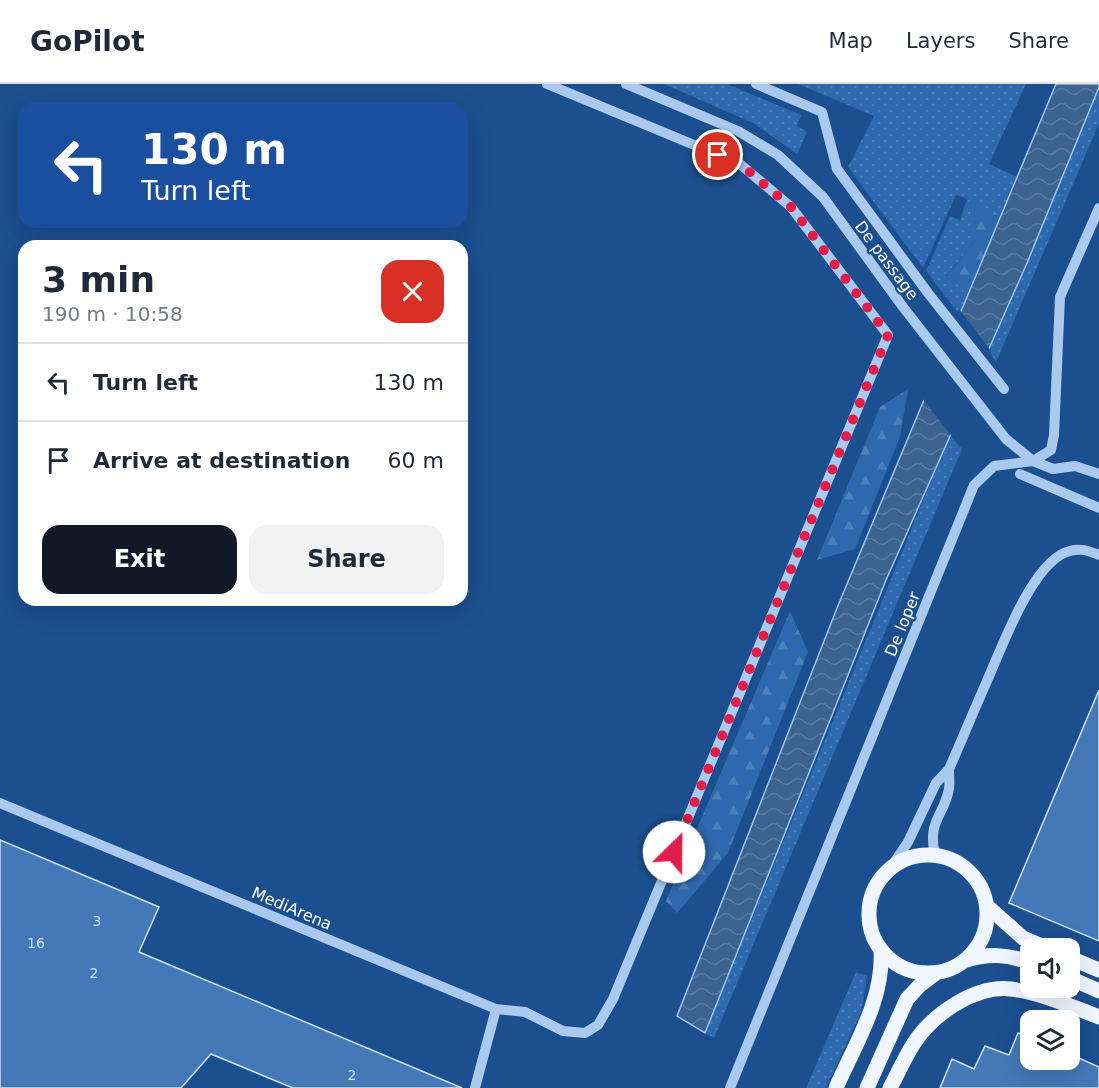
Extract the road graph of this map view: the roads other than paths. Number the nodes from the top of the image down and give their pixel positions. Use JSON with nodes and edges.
{"nodes":[{"id":1,"x":547,"y":84,"type":"edge"},
{"id":2,"x":626,"y":84,"type":"edge"},
{"id":3,"x":756,"y":84,"type":"edge"},
{"id":4,"x":1099,"y":208,"type":"edge"},
{"id":5,"x":1004,"y":389,"type":"dead end"},
{"id":6,"x":1033,"y":461,"type":"junction"},
{"id":7,"x":1020,"y":474,"type":"dead end"},
{"id":8,"x":1099,"y":474,"type":"edge"},
{"id":9,"x":1099,"y":508,"type":"edge"},
{"id":10,"x":1099,"y":555,"type":"edge"},
{"id":11,"x":949,"y":769,"type":"junction"},
{"id":12,"x":0,"y":803,"type":"edge"},
{"id":13,"x":935,"y":854,"type":"junction"},
{"id":14,"x":891,"y":867,"type":"junction"},
{"id":15,"x":987,"y":906,"type":"junction"},
{"id":16,"x":1022,"y":938,"type":"edge"},
{"id":17,"x":881,"y":950,"type":"junction"},
{"id":18,"x":1020,"y":959,"type":"edge"},
{"id":19,"x":964,"y":961,"type":"junction"},
{"id":20,"x":1080,"y":962,"type":"edge"},
{"id":21,"x":1099,"y":970,"type":"edge"},
{"id":22,"x":936,"y":973,"type":"junction"},
{"id":23,"x":1080,"y":982,"type":"edge"},
{"id":24,"x":1099,"y":991,"type":"edge"},
{"id":25,"x":496,"y":1009,"type":"junction"},
{"id":26,"x":1099,"y":1017,"type":"edge"},
{"id":27,"x":475,"y":1088,"type":"edge"},
{"id":28,"x":730,"y":1088,"type":"edge"},
{"id":29,"x":836,"y":1088,"type":"edge"},
{"id":30,"x":867,"y":1088,"type":"edge"},
{"id":31,"x":890,"y":1088,"type":"edge"}],
"edges":[{"from":1,"to":25,"type":"street","name":"MediArena"},
{"from":2,"to":6,"type":"street","name":"De passage"},
{"from":3,"to":5,"type":"street"},
{"from":4,"to":6,"type":"street"},
{"from":6,"to":8,"type":"street","name":"De passage"},
{"from":6,"to":28,"type":"street","name":"De loper"},
{"from":7,"to":9,"type":"street"},
{"from":10,"to":11,"type":"street"},
{"from":11,"to":13,"type":"street"},
{"from":11,"to":14,"type":"street"},
{"from":12,"to":25,"type":"street","name":"MediArena"},
{"from":13,"to":14,"type":"main road"},
{"from":13,"to":15,"type":"main road"},
{"from":14,"to":17,"type":"main road"},
{"from":15,"to":16,"type":"main road"},
{"from":15,"to":19,"type":"main road"},
{"from":17,"to":22,"type":"main road"},
{"from":17,"to":29,"type":"main road"},
{"from":18,"to":19,"type":"main road"},
{"from":19,"to":22,"type":"main road"},
{"from":20,"to":21,"type":"main road"},
{"from":22,"to":30,"type":"main road"},
{"from":23,"to":24,"type":"main road"},
{"from":25,"to":27,"type":"street"},
{"from":26,"to":31,"type":"main road"}]}
